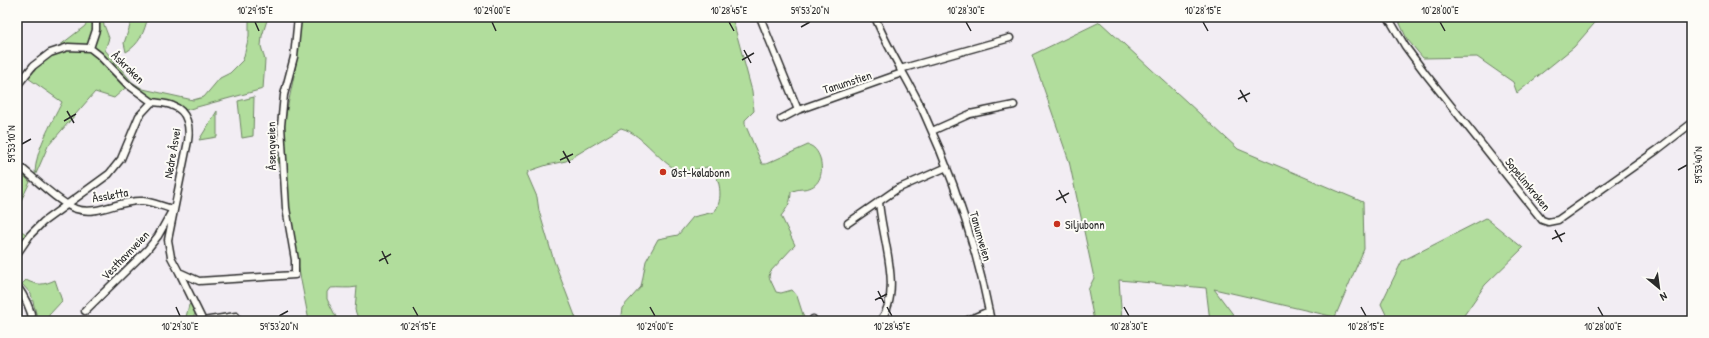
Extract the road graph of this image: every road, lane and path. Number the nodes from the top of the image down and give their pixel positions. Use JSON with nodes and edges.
{"nodes":[{"id":1,"x":96,"y":17,"type":"edge"},
{"id":2,"x":298,"y":17,"type":"edge"},
{"id":3,"x":760,"y":17,"type":"edge"},
{"id":4,"x":875,"y":17,"type":"edge"},
{"id":5,"x":1388,"y":17,"type":"edge"},
{"id":6,"x":1010,"y":38,"type":"dead end"},
{"id":7,"x":90,"y":48,"type":"junction"},
{"id":8,"x":901,"y":71,"type":"junction"},
{"id":9,"x":17,"y":86,"type":"edge"},
{"id":10,"x":152,"y":102,"type":"junction"},
{"id":11,"x":1014,"y":105,"type":"dead end"},
{"id":12,"x":798,"y":110,"type":"junction"},
{"id":13,"x":781,"y":119,"type":"dead end"},
{"id":14,"x":1692,"y":123,"type":"edge"},
{"id":15,"x":932,"y":131,"type":"junction"},
{"id":16,"x":17,"y":164,"type":"edge"},
{"id":17,"x":947,"y":167,"type":"junction"},
{"id":18,"x":879,"y":201,"type":"junction"},
{"id":19,"x":66,"y":204,"type":"junction"},
{"id":20,"x":173,"y":209,"type":"junction"},
{"id":21,"x":848,"y":223,"type":"dead end"},
{"id":22,"x":17,"y":254,"type":"edge"},
{"id":23,"x":179,"y":272,"type":"junction"},
{"id":24,"x":17,"y":286,"type":"edge"},
{"id":25,"x":85,"y":311,"type":"dead end"},
{"id":26,"x":989,"y":311,"type":"junction"},
{"id":27,"x":236,"y":316,"type":"dead end"},
{"id":28,"x":33,"y":321,"type":"edge"},
{"id":29,"x":203,"y":321,"type":"edge"},
{"id":30,"x":880,"y":321,"type":"edge"},
{"id":31,"x":966,"y":321,"type":"edge"},
{"id":32,"x":991,"y":321,"type":"edge"}],
"edges":[{"from":1,"to":7,"type":"street"},
{"from":2,"to":23,"type":"street","name":"Åsengveien"},
{"from":3,"to":12,"type":"street"},
{"from":4,"to":8,"type":"street","name":"Tanumveien"},
{"from":5,"to":14,"type":"street","name":"Sopelimkroken"},
{"from":6,"to":8,"type":"street"},
{"from":7,"to":9,"type":"street"},
{"from":7,"to":10,"type":"street","name":"Åskroken"},
{"from":8,"to":12,"type":"street","name":"Tanumstien"},
{"from":8,"to":15,"type":"street","name":"Tanumveien"},
{"from":10,"to":19,"type":"street"},
{"from":10,"to":20,"type":"street","name":"Nedre Åsvei"},
{"from":11,"to":15,"type":"street"},
{"from":12,"to":13,"type":"street","name":"Tanumstien"},
{"from":15,"to":17,"type":"street","name":"Tanumveien"},
{"from":16,"to":19,"type":"street","name":"Åssletta"},
{"from":17,"to":18,"type":"street"},
{"from":17,"to":26,"type":"street","name":"Tanumveien"},
{"from":18,"to":21,"type":"street"},
{"from":18,"to":30,"type":"street"},
{"from":19,"to":20,"type":"street","name":"Åssletta"},
{"from":19,"to":22,"type":"street"},
{"from":20,"to":23,"type":"street","name":"Nedre Åsvei"},
{"from":20,"to":25,"type":"street","name":"Vesthavnveien"},
{"from":23,"to":29,"type":"street","name":"Nedre Åsvei"},
{"from":24,"to":28,"type":"street"},
{"from":26,"to":31,"type":"street"},
{"from":26,"to":32,"type":"street","name":"Tanumveien"},
{"from":27,"to":29,"type":"street"}]}
